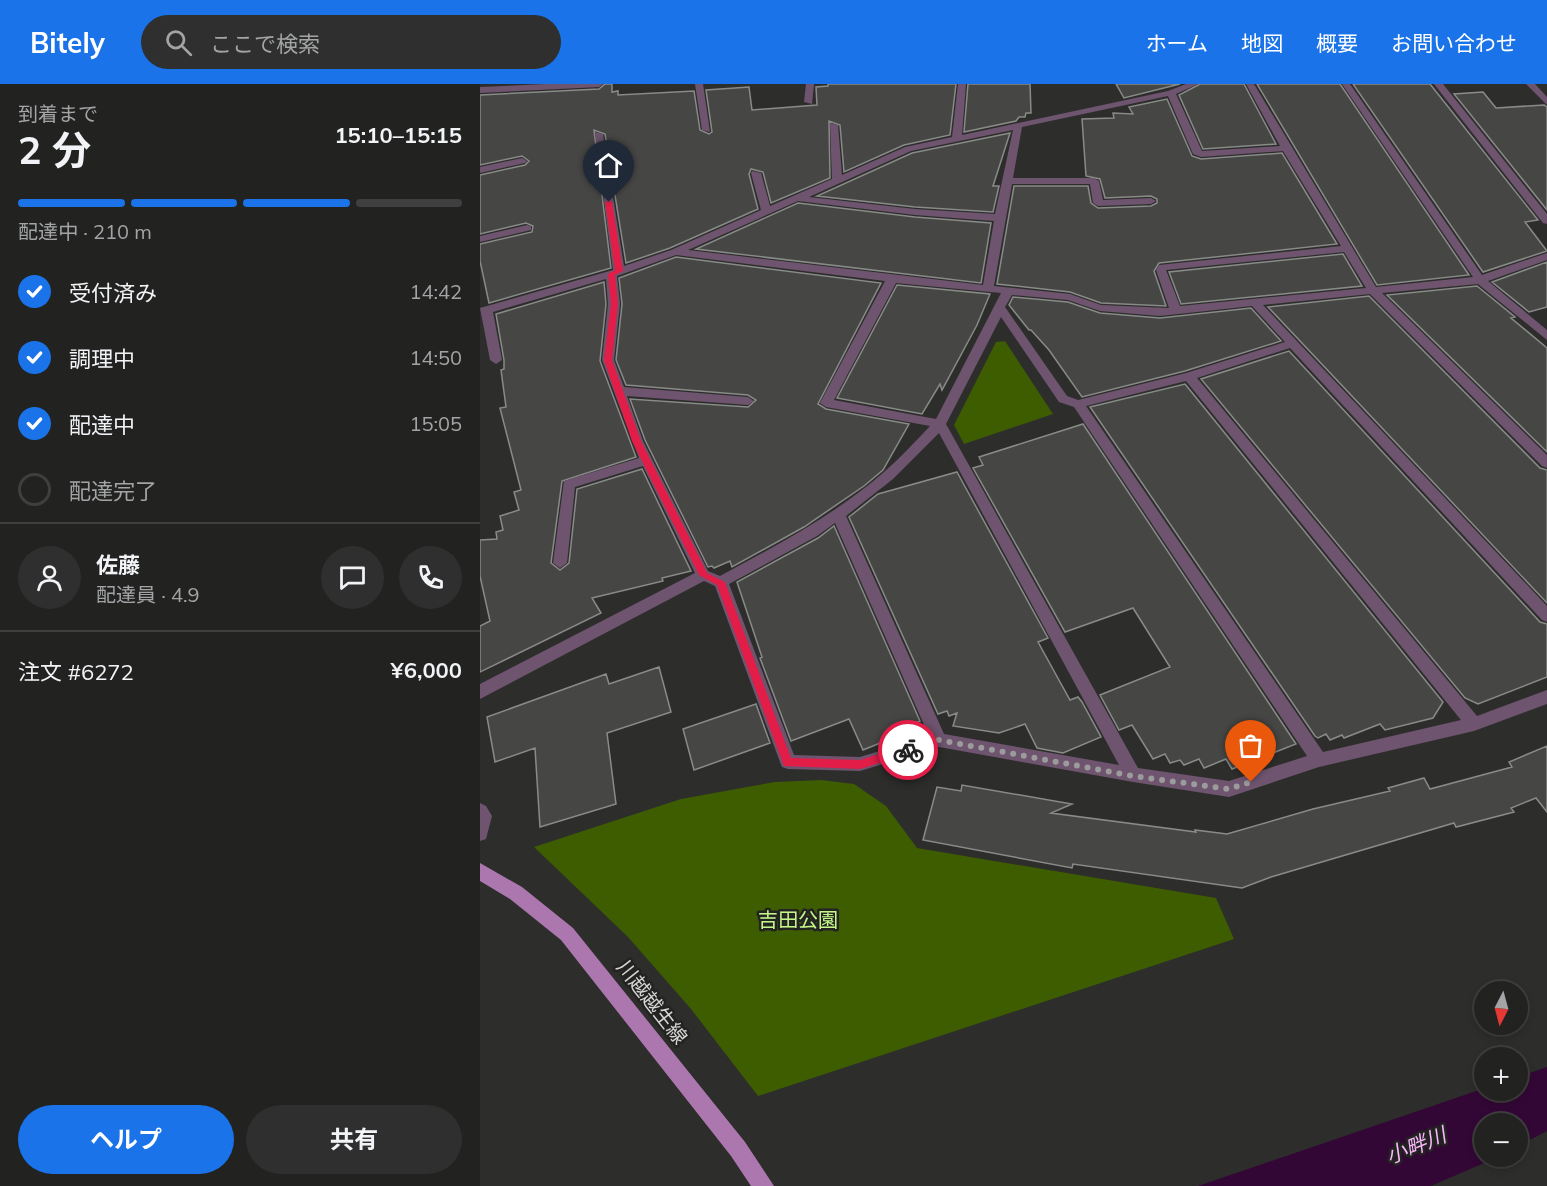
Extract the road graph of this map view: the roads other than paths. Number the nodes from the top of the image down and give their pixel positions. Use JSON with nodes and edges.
{"nodes":[{"id":1,"x":599,"y":84,"type":"edge"},
{"id":2,"x":699,"y":84,"type":"edge"},
{"id":3,"x":810,"y":84,"type":"edge"},
{"id":4,"x":962,"y":84,"type":"edge"},
{"id":5,"x":1194,"y":84,"type":"edge"},
{"id":6,"x":1250,"y":84,"type":"edge"},
{"id":7,"x":1346,"y":84,"type":"edge"},
{"id":8,"x":1438,"y":84,"type":"edge"},
{"id":9,"x":1530,"y":84,"type":"edge"},
{"id":10,"x":480,"y":90,"type":"edge"},
{"id":11,"x":1171,"y":93,"type":"junction"},
{"id":12,"x":808,"y":102,"type":"dead end"},
{"id":13,"x":1547,"y":102,"type":"edge"},
{"id":14,"x":833,"y":125,"type":"dead end"},
{"id":15,"x":1018,"y":126,"type":"junction"},
{"id":16,"x":707,"y":130,"type":"dead end"},
{"id":17,"x":598,"y":134,"type":"dead end"},
{"id":18,"x":957,"y":139,"type":"junction"},
{"id":19,"x":1286,"y":148,"type":"junction"},
{"id":20,"x":522,"y":161,"type":"dead end"},
{"id":21,"x":480,"y":170,"type":"edge"},
{"id":22,"x":756,"y":173,"type":"dead end"},
{"id":23,"x":837,"y":179,"type":"junction"},
{"id":24,"x":1007,"y":181,"type":"junction"},
{"id":25,"x":793,"y":198,"type":"junction"},
{"id":26,"x":1151,"y":201,"type":"dead end"},
{"id":27,"x":766,"y":211,"type":"junction"},
{"id":28,"x":1000,"y":218,"type":"junction"},
{"id":29,"x":1547,"y":221,"type":"edge"},
{"id":30,"x":527,"y":228,"type":"dead end"},
{"id":31,"x":480,"y":239,"type":"edge"},
{"id":32,"x":1347,"y":249,"type":"junction"},
{"id":33,"x":675,"y":252,"type":"junction"},
{"id":34,"x":1547,"y":256,"type":"edge"},
{"id":35,"x":615,"y":273,"type":"junction"},
{"id":36,"x":892,"y":279,"type":"junction"},
{"id":37,"x":1480,"y":280,"type":"junction"},
{"id":38,"x":988,"y":289,"type":"junction"},
{"id":39,"x":1008,"y":291,"type":"junction"},
{"id":40,"x":1373,"y":291,"type":"junction"},
{"id":41,"x":1255,"y":303,"type":"junction"},
{"id":42,"x":1001,"y":309,"type":"junction"},
{"id":43,"x":482,"y":311,"type":"edge"},
{"id":44,"x":1176,"y":311,"type":"junction"},
{"id":45,"x":1547,"y":336,"type":"edge"},
{"id":46,"x":1293,"y":343,"type":"junction"},
{"id":47,"x":496,"y":360,"type":"dead end"},
{"id":48,"x":1189,"y":375,"type":"junction"},
{"id":49,"x":618,"y":391,"type":"junction"},
{"id":50,"x":748,"y":401,"type":"dead end"},
{"id":51,"x":1078,"y":405,"type":"junction"},
{"id":52,"x":940,"y":424,"type":"junction"},
{"id":53,"x":646,"y":460,"type":"junction"},
{"id":54,"x":1547,"y":463,"type":"edge"},
{"id":55,"x":838,"y":514,"type":"junction"},
{"id":56,"x":560,"y":563,"type":"dead end"},
{"id":57,"x":704,"y":575,"type":"junction"},
{"id":58,"x":720,"y":582,"type":"junction"},
{"id":59,"x":1547,"y":616,"type":"edge"},
{"id":60,"x":480,"y":692,"type":"edge"},
{"id":61,"x":1547,"y":698,"type":"edge"},
{"id":62,"x":1474,"y":724,"type":"junction"},
{"id":63,"x":939,"y":740,"type":"junction"},
{"id":64,"x":1319,"y":760,"type":"junction"},
{"id":65,"x":1133,"y":776,"type":"junction"},
{"id":66,"x":480,"y":811,"type":"edge"},
{"id":67,"x":480,"y":833,"type":"edge"},
{"id":68,"x":480,"y":871,"type":"edge"},
{"id":69,"x":763,"y":1186,"type":"edge"}],
"edges":[{"from":1,"to":10,"type":"street"},
{"from":2,"to":16,"type":"street"},
{"from":3,"to":12,"type":"street"},
{"from":4,"to":18,"type":"street"},
{"from":5,"to":11,"type":"street"},
{"from":6,"to":19,"type":"street"},
{"from":7,"to":37,"type":"street"},
{"from":8,"to":29,"type":"street"},
{"from":9,"to":13,"type":"street"},
{"from":11,"to":15,"type":"street"},
{"from":11,"to":19,"type":"street"},
{"from":14,"to":23,"type":"street"},
{"from":15,"to":18,"type":"street"},
{"from":15,"to":24,"type":"street"},
{"from":17,"to":35,"type":"street"},
{"from":18,"to":23,"type":"street"},
{"from":19,"to":32,"type":"street"},
{"from":20,"to":21,"type":"street"},
{"from":22,"to":27,"type":"street"},
{"from":23,"to":25,"type":"street"},
{"from":24,"to":26,"type":"street"},
{"from":24,"to":28,"type":"street"},
{"from":25,"to":27,"type":"street"},
{"from":25,"to":28,"type":"street"},
{"from":27,"to":33,"type":"street"},
{"from":28,"to":38,"type":"street"},
{"from":30,"to":31,"type":"street"},
{"from":32,"to":40,"type":"street"},
{"from":32,"to":44,"type":"street"},
{"from":33,"to":35,"type":"street"},
{"from":33,"to":36,"type":"street"},
{"from":34,"to":37,"type":"street"},
{"from":35,"to":43,"type":"street"},
{"from":35,"to":49,"type":"street"},
{"from":36,"to":38,"type":"street"},
{"from":36,"to":52,"type":"street"},
{"from":37,"to":40,"type":"street"},
{"from":37,"to":45,"type":"street"},
{"from":38,"to":39,"type":"street"},
{"from":39,"to":42,"type":"street"},
{"from":39,"to":44,"type":"street"},
{"from":40,"to":41,"type":"street"},
{"from":40,"to":54,"type":"street"},
{"from":41,"to":44,"type":"street"},
{"from":41,"to":46,"type":"street"},
{"from":42,"to":51,"type":"street"},
{"from":42,"to":52,"type":"street"},
{"from":43,"to":47,"type":"street"},
{"from":46,"to":48,"type":"street"},
{"from":46,"to":59,"type":"street"},
{"from":48,"to":51,"type":"street"},
{"from":48,"to":62,"type":"street"},
{"from":49,"to":50,"type":"street"},
{"from":49,"to":53,"type":"street"},
{"from":51,"to":64,"type":"street"},
{"from":52,"to":55,"type":"street"},
{"from":52,"to":65,"type":"street"},
{"from":53,"to":56,"type":"street"},
{"from":53,"to":57,"type":"street"},
{"from":55,"to":58,"type":"street"},
{"from":55,"to":63,"type":"street"},
{"from":57,"to":58,"type":"street"},
{"from":57,"to":60,"type":"street"},
{"from":58,"to":63,"type":"street"},
{"from":61,"to":62,"type":"street"},
{"from":62,"to":64,"type":"street"},
{"from":63,"to":65,"type":"street"},
{"from":64,"to":65,"type":"street"},
{"from":66,"to":67,"type":"street"},
{"from":68,"to":69,"type":"main road","name":"川越越生線"}]}
